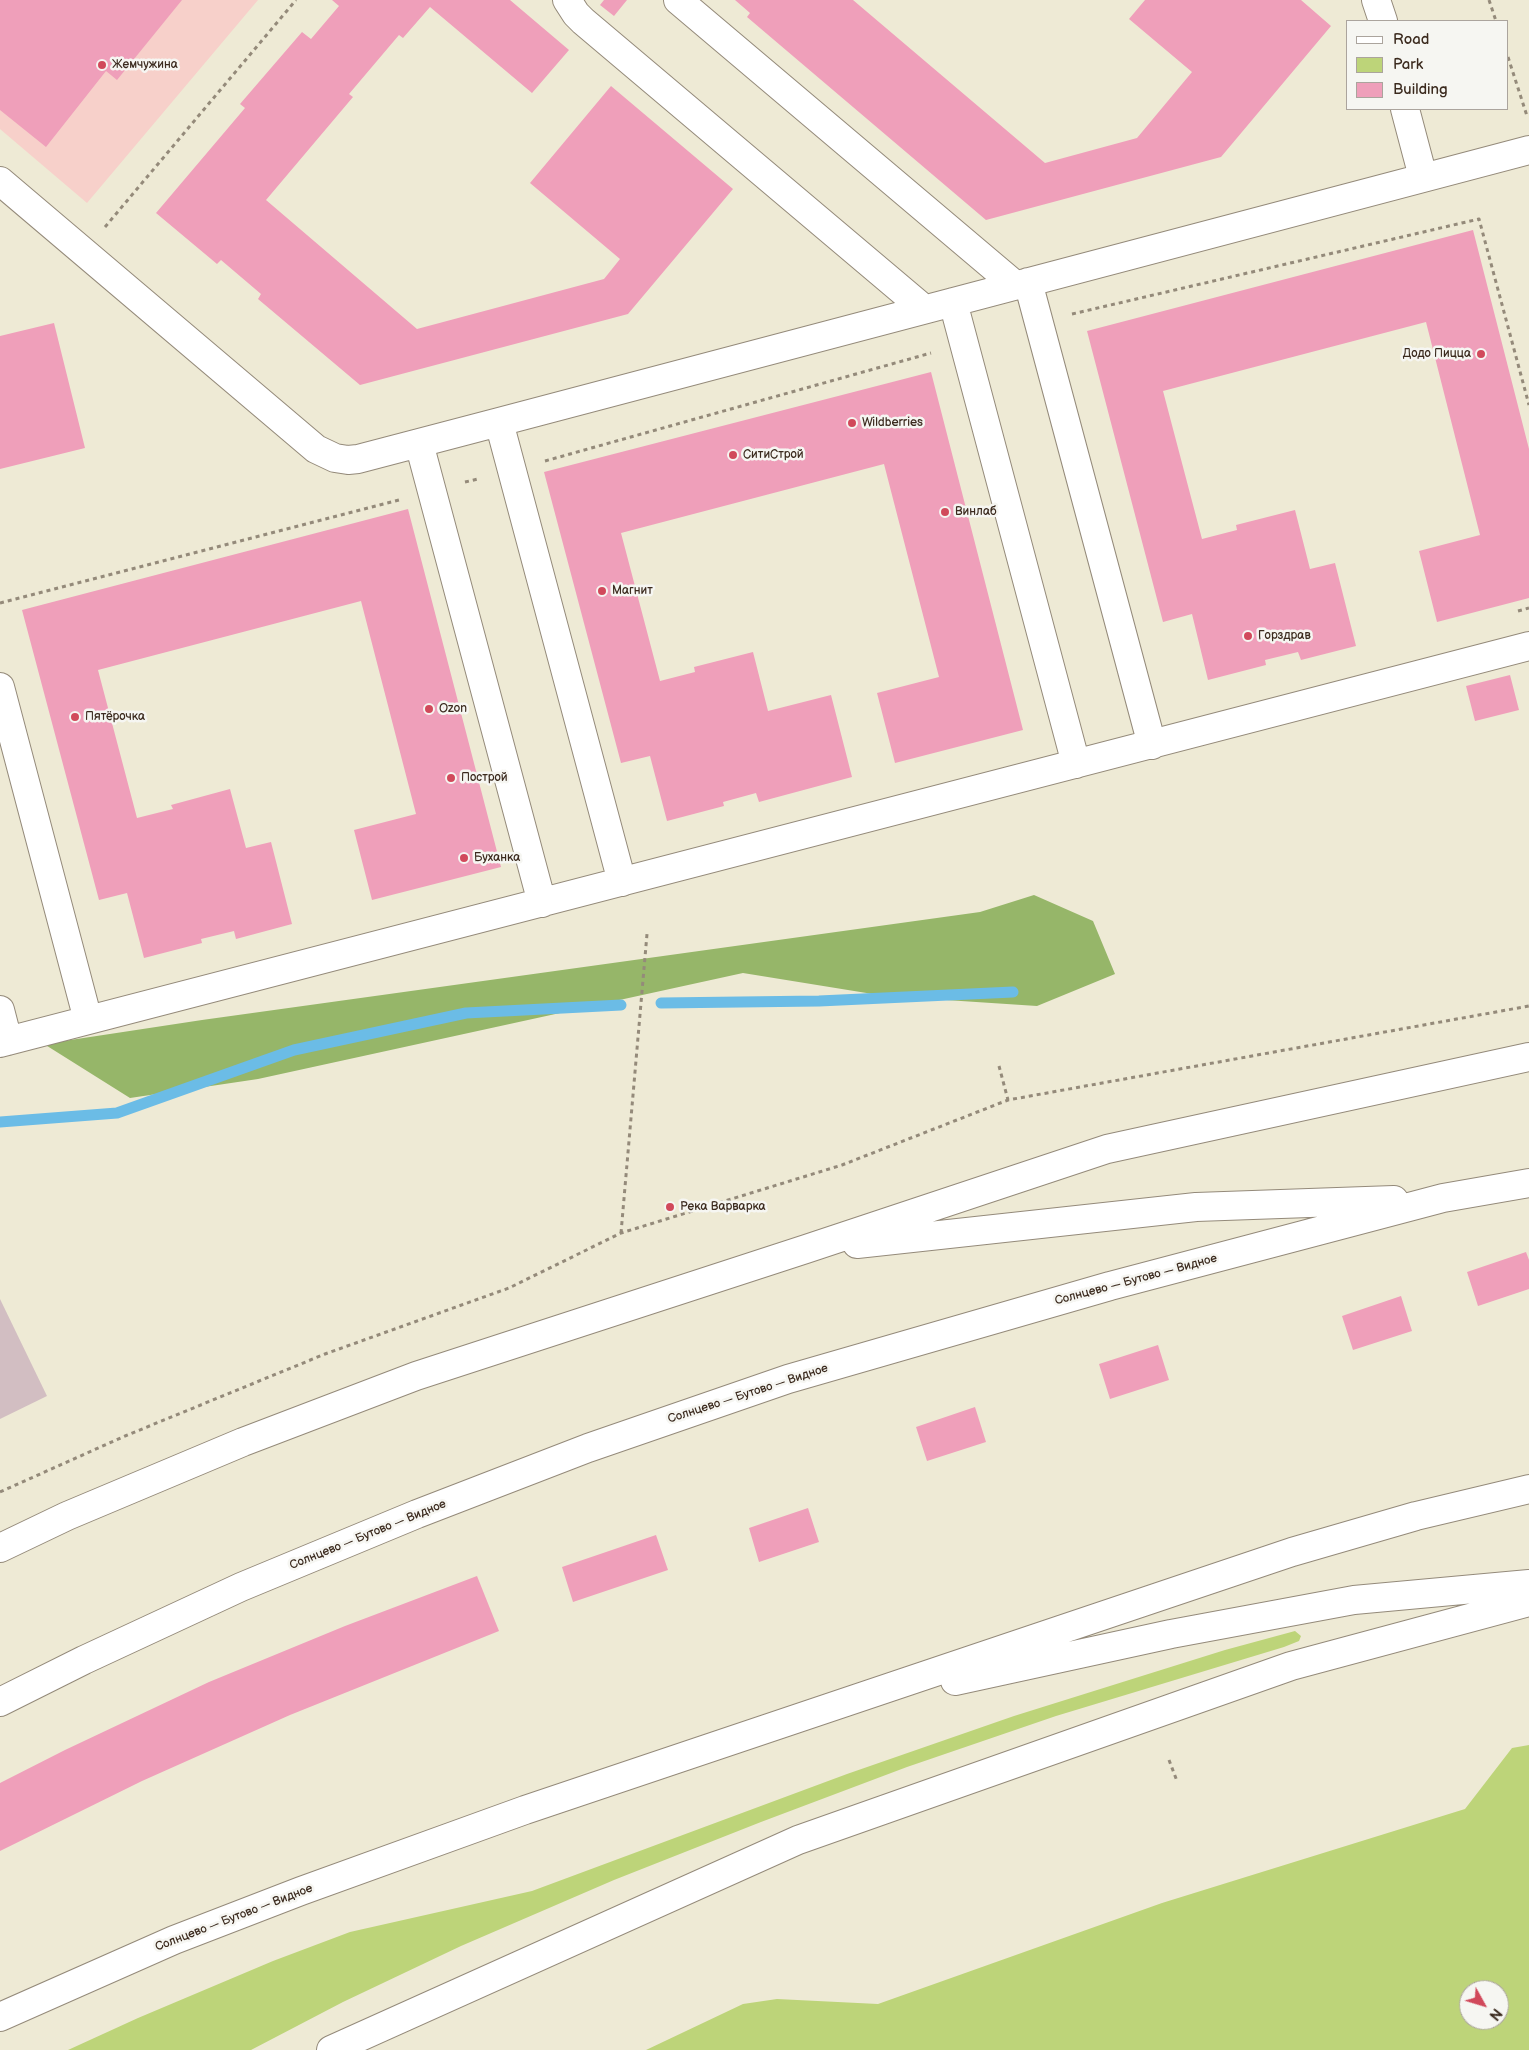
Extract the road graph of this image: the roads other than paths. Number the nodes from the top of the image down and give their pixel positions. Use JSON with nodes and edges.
{"nodes":[{"id":1,"x":567,"y":0,"type":"edge"},
{"id":2,"x":678,"y":0,"type":"edge"},
{"id":3,"x":1376,"y":0,"type":"edge"},
{"id":4,"x":1383,"y":20,"type":"edge"},
{"id":5,"x":1405,"y":110,"type":"edge"},
{"id":6,"x":1529,"y":150,"type":"edge"},
{"id":7,"x":1423,"y":178,"type":"junction"},
{"id":8,"x":0,"y":180,"type":"edge"},
{"id":9,"x":1022,"y":284,"type":"junction"},
{"id":10,"x":953,"y":302,"type":"junction"},
{"id":11,"x":924,"y":309,"type":"junction"},
{"id":12,"x":499,"y":422,"type":"junction"},
{"id":13,"x":419,"y":443,"type":"junction"},
{"id":14,"x":1529,"y":646,"type":"edge"},
{"id":15,"x":0,"y":687,"type":"edge"},
{"id":16,"x":1152,"y":745,"type":"junction"},
{"id":17,"x":1076,"y":764,"type":"junction"},
{"id":18,"x":622,"y":882,"type":"junction"},
{"id":19,"x":542,"y":903,"type":"junction"},
{"id":20,"x":0,"y":1010,"type":"edge"},
{"id":21,"x":88,"y":1020,"type":"junction"},
{"id":22,"x":4,"y":1042,"type":"edge"},
{"id":23,"x":1529,"y":1057,"type":"edge"},
{"id":24,"x":1529,"y":1183,"type":"edge"},
{"id":25,"x":1443,"y":1198,"type":"junction"},
{"id":26,"x":806,"y":1249,"type":"junction"},
{"id":27,"x":1529,"y":1489,"type":"edge"},
{"id":28,"x":0,"y":1548,"type":"edge"},
{"id":29,"x":1529,"y":1584,"type":"edge"},
{"id":30,"x":1529,"y":1602,"type":"edge"},
{"id":31,"x":0,"y":1702,"type":"edge"},
{"id":32,"x":834,"y":1707,"type":"junction"},
{"id":33,"x":0,"y":2017,"type":"edge"},
{"id":34,"x":331,"y":2050,"type":"edge"}],
"edges":[{"from":1,"to":11,"type":"main road"},
{"from":2,"to":9,"type":"main road"},
{"from":3,"to":4,"type":"main road"},
{"from":5,"to":7,"type":"main road"},
{"from":6,"to":7,"type":"main road"},
{"from":7,"to":9,"type":"main road"},
{"from":8,"to":13,"type":"main road"},
{"from":9,"to":10,"type":"main road"},
{"from":9,"to":16,"type":"main road"},
{"from":10,"to":11,"type":"main road"},
{"from":10,"to":17,"type":"main road"},
{"from":11,"to":12,"type":"main road"},
{"from":12,"to":13,"type":"main road"},
{"from":12,"to":18,"type":"main road"},
{"from":13,"to":19,"type":"main road"},
{"from":14,"to":16,"type":"main road"},
{"from":15,"to":21,"type":"main road"},
{"from":16,"to":17,"type":"main road"},
{"from":17,"to":18,"type":"main road"},
{"from":18,"to":19,"type":"main road"},
{"from":19,"to":21,"type":"main road"},
{"from":20,"to":22,"type":"main road"},
{"from":21,"to":22,"type":"main road"},
{"from":23,"to":26,"type":"main road"},
{"from":24,"to":25,"type":"main road","name":"Солнцево — Бутово — Видное"},
{"from":25,"to":26,"type":"main road"},
{"from":25,"to":31,"type":"main road","name":"Солнцево — Бутово — Видное"},
{"from":26,"to":28,"type":"main road"},
{"from":27,"to":32,"type":"main road","name":"Солнцево — Бутово — Видное"},
{"from":29,"to":32,"type":"main road"},
{"from":30,"to":34,"type":"main road"},
{"from":32,"to":33,"type":"main road","name":"Солнцево — Бутово — Видное"}]}
